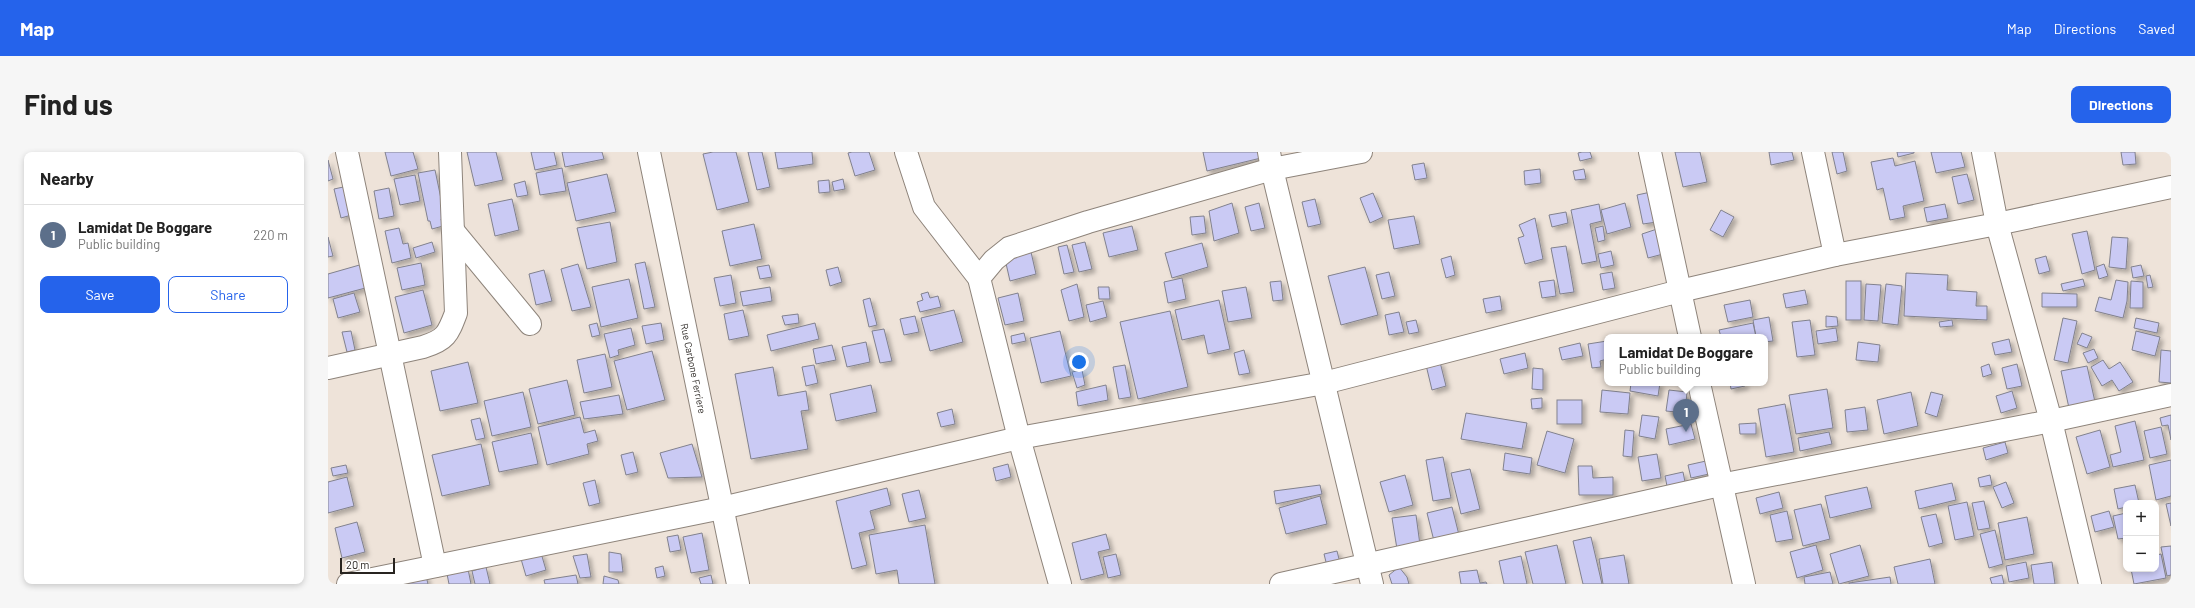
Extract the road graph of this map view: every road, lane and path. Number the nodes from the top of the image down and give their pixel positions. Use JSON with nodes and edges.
{"nodes":[{"id":1,"x":347,"y":152,"type":"edge"},
{"id":2,"x":450,"y":152,"type":"edge"},
{"id":3,"x":649,"y":152,"type":"edge"},
{"id":4,"x":906,"y":152,"type":"edge"},
{"id":5,"x":1361,"y":152,"type":"edge"},
{"id":6,"x":1650,"y":152,"type":"edge"},
{"id":7,"x":1813,"y":152,"type":"edge"},
{"id":8,"x":1983,"y":152,"type":"edge"},
{"id":9,"x":1271,"y":161,"type":"edge"},
{"id":10,"x":2171,"y":187,"type":"edge"},
{"id":11,"x":1998,"y":224,"type":"junction"},
{"id":12,"x":454,"y":232,"type":"junction"},
{"id":13,"x":1835,"y":255,"type":"junction"},
{"id":14,"x":978,"y":278,"type":"junction"},
{"id":15,"x":1680,"y":291,"type":"junction"},
{"id":16,"x":530,"y":324,"type":"dead end"},
{"id":17,"x":1689,"y":334,"type":"edge"},
{"id":18,"x":391,"y":355,"type":"junction"},
{"id":19,"x":328,"y":368,"type":"edge"},
{"id":20,"x":1324,"y":383,"type":"junction"},
{"id":21,"x":1700,"y":386,"type":"edge"},
{"id":22,"x":2171,"y":395,"type":"edge"},
{"id":23,"x":2051,"y":421,"type":"junction"},
{"id":24,"x":1019,"y":438,"type":"junction"},
{"id":25,"x":1720,"y":485,"type":"junction"},
{"id":26,"x":722,"y":508,"type":"junction"},
{"id":27,"x":435,"y":566,"type":"junction"},
{"id":28,"x":1370,"y":574,"type":"edge"},
{"id":29,"x":348,"y":584,"type":"edge"},
{"id":30,"x":738,"y":584,"type":"edge"},
{"id":31,"x":1060,"y":584,"type":"edge"},
{"id":32,"x":1281,"y":584,"type":"edge"},
{"id":33,"x":1744,"y":584,"type":"edge"},
{"id":34,"x":2090,"y":584,"type":"edge"}],
"edges":[{"from":1,"to":18,"type":"street"},
{"from":2,"to":12,"type":"street"},
{"from":3,"to":26,"type":"street","name":"Rue Carbone Ferriere"},
{"from":4,"to":14,"type":"street"},
{"from":5,"to":9,"type":"street"},
{"from":6,"to":15,"type":"street"},
{"from":7,"to":13,"type":"street"},
{"from":8,"to":11,"type":"street"},
{"from":9,"to":14,"type":"street"},
{"from":9,"to":20,"type":"street"},
{"from":10,"to":11,"type":"street"},
{"from":11,"to":13,"type":"street"},
{"from":11,"to":23,"type":"street"},
{"from":12,"to":16,"type":"street"},
{"from":12,"to":18,"type":"street"},
{"from":13,"to":15,"type":"street"},
{"from":14,"to":24,"type":"street"},
{"from":15,"to":17,"type":"street"},
{"from":15,"to":20,"type":"street"},
{"from":18,"to":19,"type":"street"},
{"from":18,"to":27,"type":"street"},
{"from":20,"to":24,"type":"street"},
{"from":20,"to":28,"type":"street"},
{"from":21,"to":25,"type":"street"},
{"from":22,"to":23,"type":"street"},
{"from":23,"to":25,"type":"street"},
{"from":23,"to":34,"type":"street"},
{"from":24,"to":26,"type":"street"},
{"from":24,"to":31,"type":"street"},
{"from":25,"to":28,"type":"street"},
{"from":25,"to":33,"type":"street"},
{"from":26,"to":27,"type":"street"},
{"from":26,"to":30,"type":"street","name":"Rue Carbone Ferriere"},
{"from":27,"to":29,"type":"street"},
{"from":28,"to":32,"type":"street"}]}
